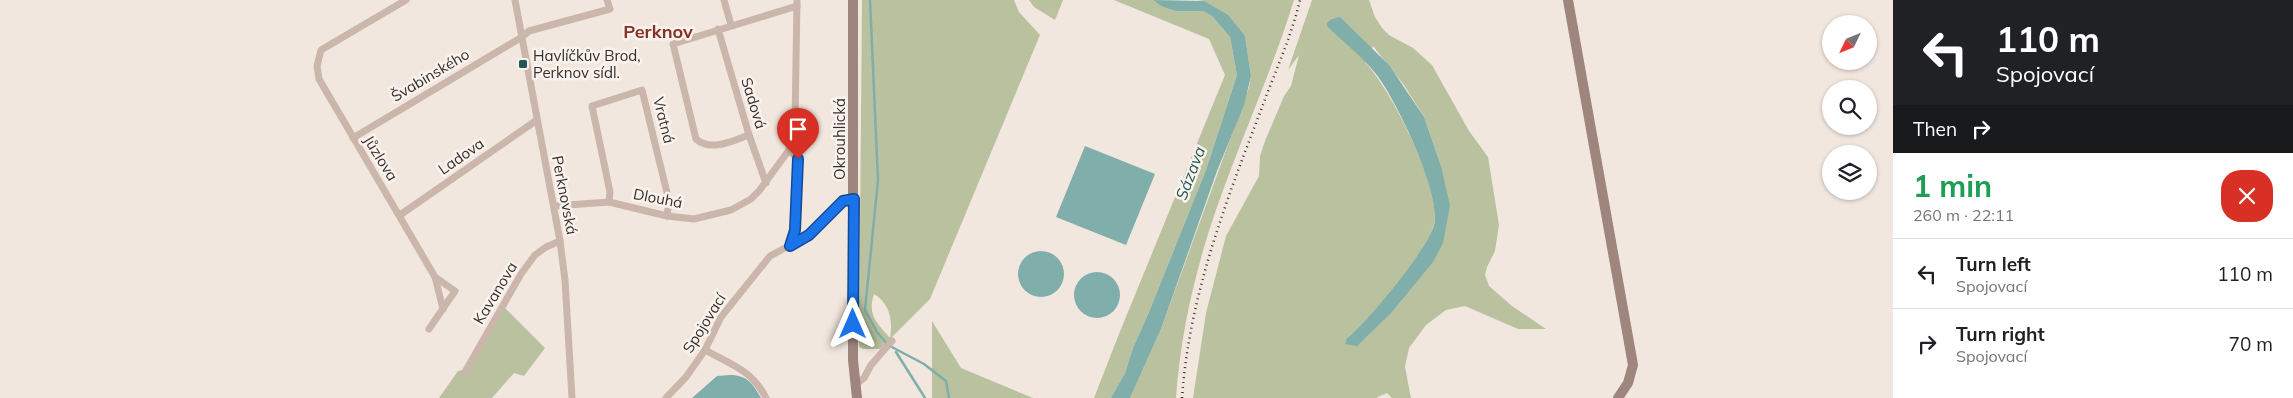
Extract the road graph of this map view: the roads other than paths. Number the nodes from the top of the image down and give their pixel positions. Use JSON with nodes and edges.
{"nodes":[{"id":1,"x":406,"y":0,"type":"edge"},
{"id":2,"x":515,"y":0,"type":"edge"},
{"id":3,"x":607,"y":0,"type":"edge"},
{"id":4,"x":724,"y":0,"type":"edge"},
{"id":5,"x":854,"y":0,"type":"edge"},
{"id":6,"x":1568,"y":0,"type":"edge"},
{"id":7,"x":797,"y":3,"type":"edge"},
{"id":8,"x":731,"y":25,"type":"junction"},
{"id":9,"x":718,"y":29,"type":"junction"},
{"id":10,"x":522,"y":37,"type":"junction"},
{"id":11,"x":537,"y":120,"type":"junction"},
{"id":12,"x":749,"y":135,"type":"junction"},
{"id":13,"x":353,"y":138,"type":"junction"},
{"id":14,"x":788,"y":150,"type":"junction"},
{"id":15,"x":766,"y":183,"type":"junction"},
{"id":16,"x":854,"y":199,"type":"junction"},
{"id":17,"x":609,"y":202,"type":"junction"},
{"id":18,"x":554,"y":206,"type":"junction"},
{"id":19,"x":400,"y":215,"type":"junction"},
{"id":20,"x":668,"y":216,"type":"junction"},
{"id":21,"x":560,"y":242,"type":"junction"},
{"id":22,"x":790,"y":246,"type":"junction"},
{"id":23,"x":435,"y":277,"type":"junction"},
{"id":24,"x":443,"y":309,"type":"junction"},
{"id":25,"x":429,"y":329,"type":"dead end"},
{"id":26,"x":892,"y":341,"type":"dead end"},
{"id":27,"x":705,"y":350,"type":"junction"},
{"id":28,"x":465,"y":372,"type":"dead end"},
{"id":29,"x":854,"y":386,"type":"junction"},
{"id":30,"x":572,"y":398,"type":"edge"},
{"id":31,"x":666,"y":398,"type":"edge"},
{"id":32,"x":766,"y":398,"type":"edge"},
{"id":33,"x":857,"y":398,"type":"edge"},
{"id":34,"x":1618,"y":398,"type":"edge"}],
"edges":[{"from":1,"to":13,"type":"street","name":"Jůzlova"},
{"from":2,"to":10,"type":"street","name":"Perknovská"},
{"from":3,"to":10,"type":"street","name":"Švabinského"},
{"from":4,"to":8,"type":"street"},
{"from":5,"to":16,"type":"street","name":"Okrouhlická"},
{"from":6,"to":34,"type":"street"},
{"from":7,"to":8,"type":"street"},
{"from":7,"to":14,"type":"street","name":"Dlouhá"},
{"from":8,"to":9,"type":"street"},
{"from":9,"to":12,"type":"street","name":"Sadová"},
{"from":9,"to":12,"type":"street"},
{"from":10,"to":11,"type":"street","name":"Perknovská"},
{"from":10,"to":13,"type":"street","name":"Švabinského"},
{"from":11,"to":18,"type":"street","name":"Perknovská"},
{"from":11,"to":19,"type":"street","name":"Ladova"},
{"from":12,"to":15,"type":"street","name":"Sadová"},
{"from":13,"to":19,"type":"street","name":"Jůzlova"},
{"from":14,"to":15,"type":"street","name":"Dlouhá"},
{"from":14,"to":22,"type":"street"},
{"from":15,"to":20,"type":"street","name":"Dlouhá"},
{"from":16,"to":22,"type":"street","name":"Spojovací"},
{"from":16,"to":29,"type":"street","name":"Okrouhlická"},
{"from":17,"to":18,"type":"street","name":"Dlouhá"},
{"from":17,"to":20,"type":"street","name":"Dlouhá"},
{"from":17,"to":20,"type":"street","name":"Vratná"},
{"from":18,"to":21,"type":"street","name":"Perknovská"},
{"from":19,"to":23,"type":"street","name":"Jůzlova"},
{"from":21,"to":28,"type":"street","name":"Kavanova"},
{"from":21,"to":30,"type":"street","name":"Perknovská"},
{"from":22,"to":27,"type":"street","name":"Spojovací"},
{"from":23,"to":24,"type":"street","name":"Jůzlova"},
{"from":23,"to":24,"type":"street","name":"Jůzlova"},
{"from":24,"to":25,"type":"street","name":"Jůzlova"},
{"from":26,"to":29,"type":"street"},
{"from":27,"to":31,"type":"street","name":"Spojovací"},
{"from":27,"to":32,"type":"street"},
{"from":29,"to":33,"type":"street","name":"Okrouhlická"}]}
